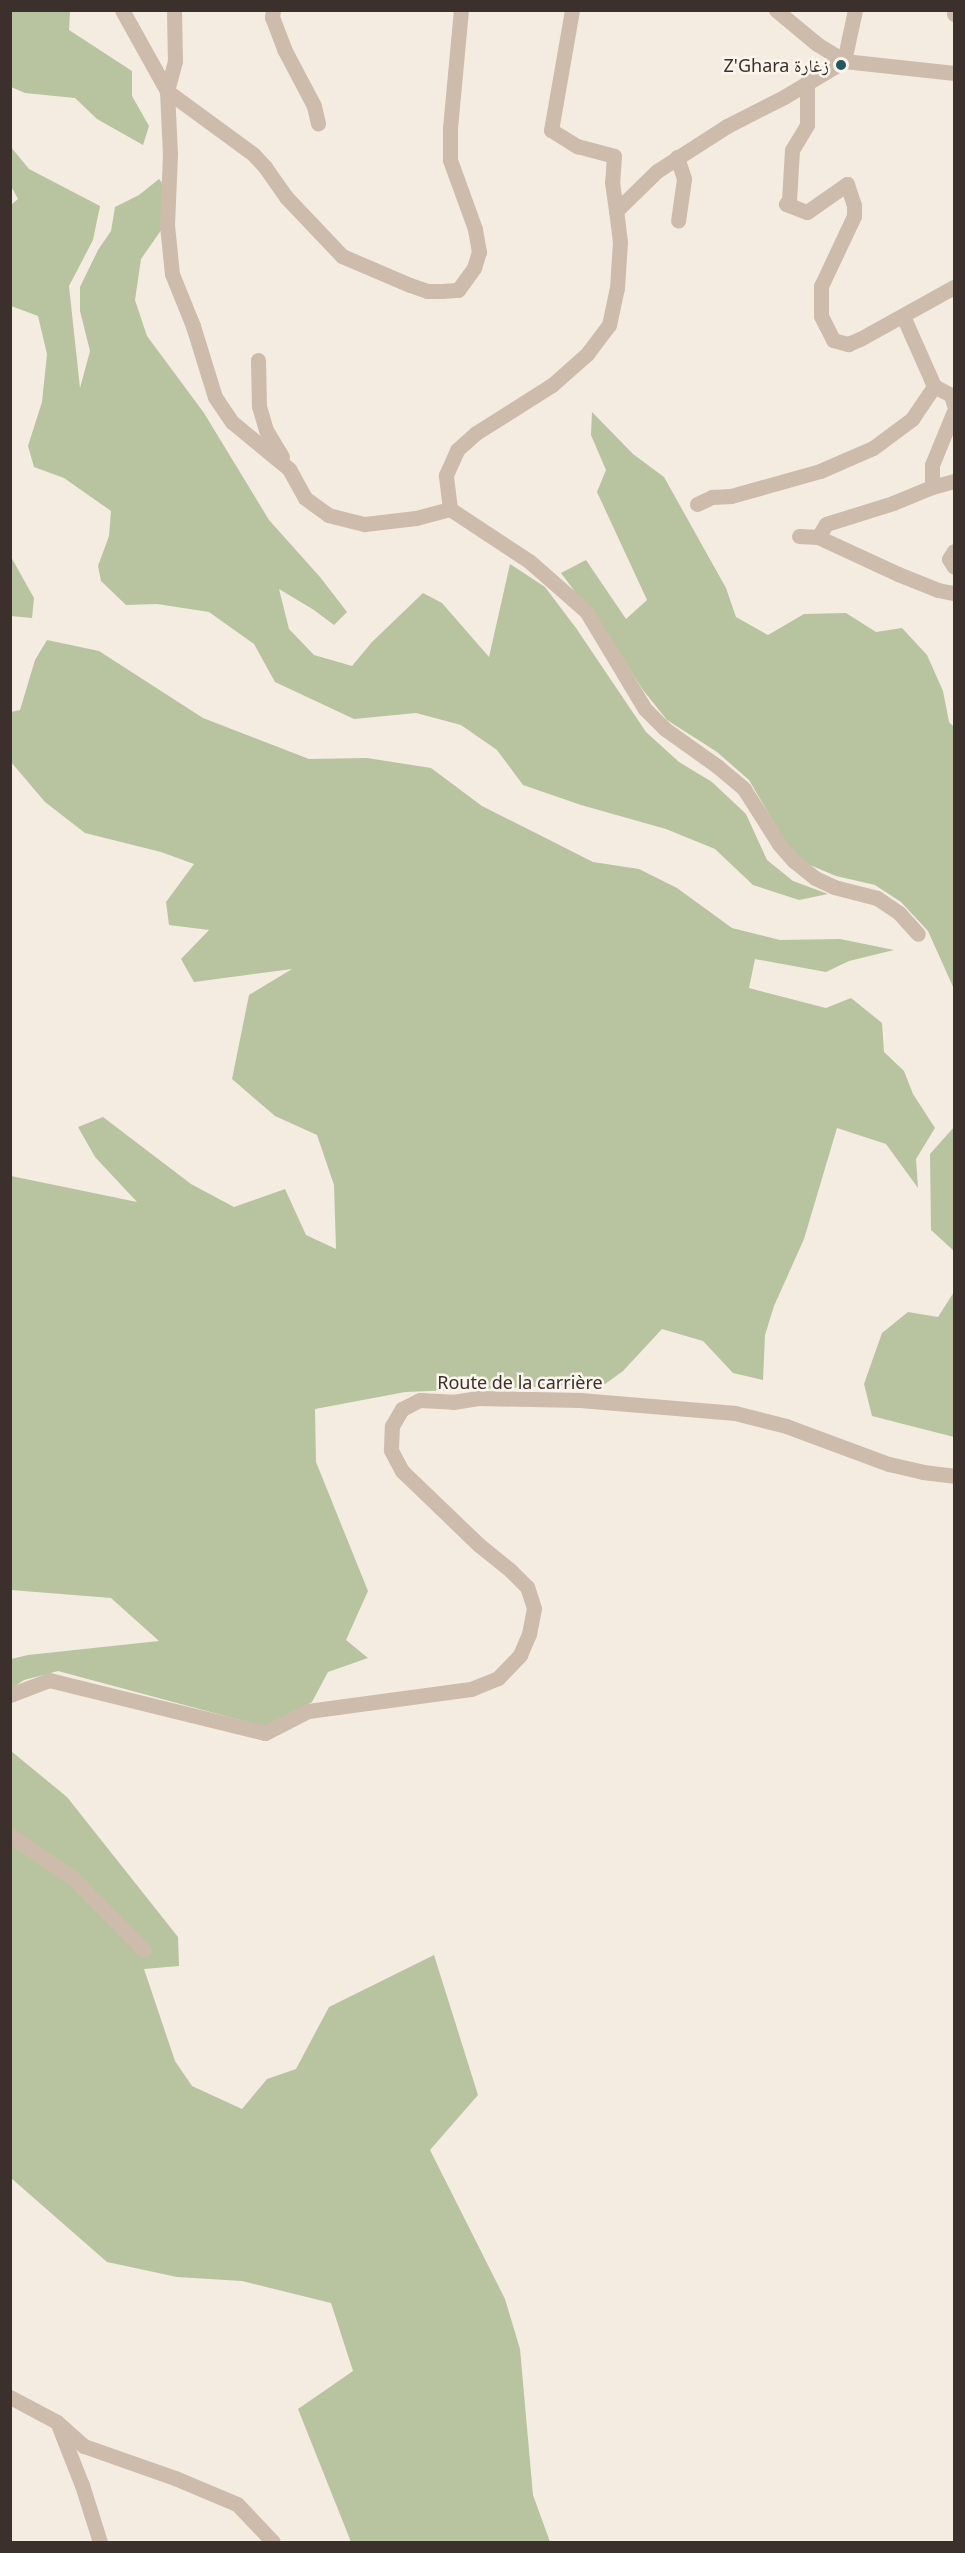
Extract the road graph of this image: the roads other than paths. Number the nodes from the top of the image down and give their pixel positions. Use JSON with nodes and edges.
{"nodes":[{"id":1,"x":122,"y":10,"type":"edge"},
{"id":2,"x":174,"y":10,"type":"edge"},
{"id":3,"x":461,"y":10,"type":"edge"},
{"id":4,"x":572,"y":10,"type":"edge"},
{"id":5,"x":776,"y":10,"type":"edge"},
{"id":6,"x":855,"y":10,"type":"edge"},
{"id":7,"x":272,"y":12,"type":"edge"},
{"id":8,"x":844,"y":61,"type":"junction"},
{"id":9,"x":954,"y":73,"type":"edge"},
{"id":10,"x":807,"y":82,"type":"junction"},
{"id":11,"x":167,"y":91,"type":"junction"},
{"id":12,"x":318,"y":124,"type":"dead end"},
{"id":13,"x":676,"y":157,"type":"junction"},
{"id":14,"x":616,"y":211,"type":"junction"},
{"id":15,"x":678,"y":221,"type":"dead end"},
{"id":16,"x":954,"y":287,"type":"edge"},
{"id":17,"x":903,"y":316,"type":"junction"},
{"id":18,"x":258,"y":360,"type":"dead end"},
{"id":19,"x":934,"y":386,"type":"junction"},
{"id":20,"x":954,"y":405,"type":"edge"},
{"id":21,"x":954,"y":411,"type":"edge"},
{"id":22,"x":289,"y":469,"type":"junction"},
{"id":23,"x":954,"y":481,"type":"edge"},
{"id":24,"x":932,"y":487,"type":"junction"},
{"id":25,"x":697,"y":504,"type":"dead end"},
{"id":26,"x":450,"y":509,"type":"junction"},
{"id":27,"x":799,"y":536,"type":"dead end"},
{"id":28,"x":818,"y":537,"type":"junction"},
{"id":29,"x":954,"y":551,"type":"edge"},
{"id":30,"x":954,"y":567,"type":"edge"},
{"id":31,"x":954,"y":593,"type":"edge"},
{"id":32,"x":918,"y":934,"type":"dead end"},
{"id":33,"x":954,"y":1476,"type":"edge"},
{"id":34,"x":10,"y":1695,"type":"edge"},
{"id":35,"x":10,"y":1835,"type":"edge"},
{"id":36,"x":144,"y":1950,"type":"dead end"},
{"id":37,"x":10,"y":2397,"type":"edge"},
{"id":38,"x":57,"y":2422,"type":"junction"},
{"id":39,"x":100,"y":2542,"type":"edge"},
{"id":40,"x":273,"y":2542,"type":"edge"}],
"edges":[{"from":1,"to":11,"type":"street"},
{"from":2,"to":11,"type":"street"},
{"from":3,"to":11,"type":"street"},
{"from":4,"to":14,"type":"street"},
{"from":5,"to":8,"type":"street"},
{"from":6,"to":8,"type":"street"},
{"from":7,"to":12,"type":"street"},
{"from":8,"to":9,"type":"street"},
{"from":8,"to":10,"type":"street"},
{"from":10,"to":13,"type":"street"},
{"from":10,"to":17,"type":"street"},
{"from":11,"to":22,"type":"street"},
{"from":13,"to":14,"type":"street"},
{"from":13,"to":15,"type":"street"},
{"from":14,"to":26,"type":"street"},
{"from":16,"to":17,"type":"street"},
{"from":17,"to":19,"type":"street"},
{"from":18,"to":22,"type":"street"},
{"from":19,"to":20,"type":"street"},
{"from":19,"to":25,"type":"street"},
{"from":21,"to":24,"type":"street"},
{"from":22,"to":26,"type":"street"},
{"from":23,"to":24,"type":"street"},
{"from":24,"to":28,"type":"street"},
{"from":26,"to":32,"type":"street"},
{"from":27,"to":28,"type":"street"},
{"from":28,"to":31,"type":"street"},
{"from":29,"to":30,"type":"street"},
{"from":33,"to":34,"type":"street","name":"Route de la carrière"},
{"from":35,"to":36,"type":"street"},
{"from":37,"to":38,"type":"street"},
{"from":38,"to":39,"type":"street"},
{"from":38,"to":40,"type":"street"}]}
